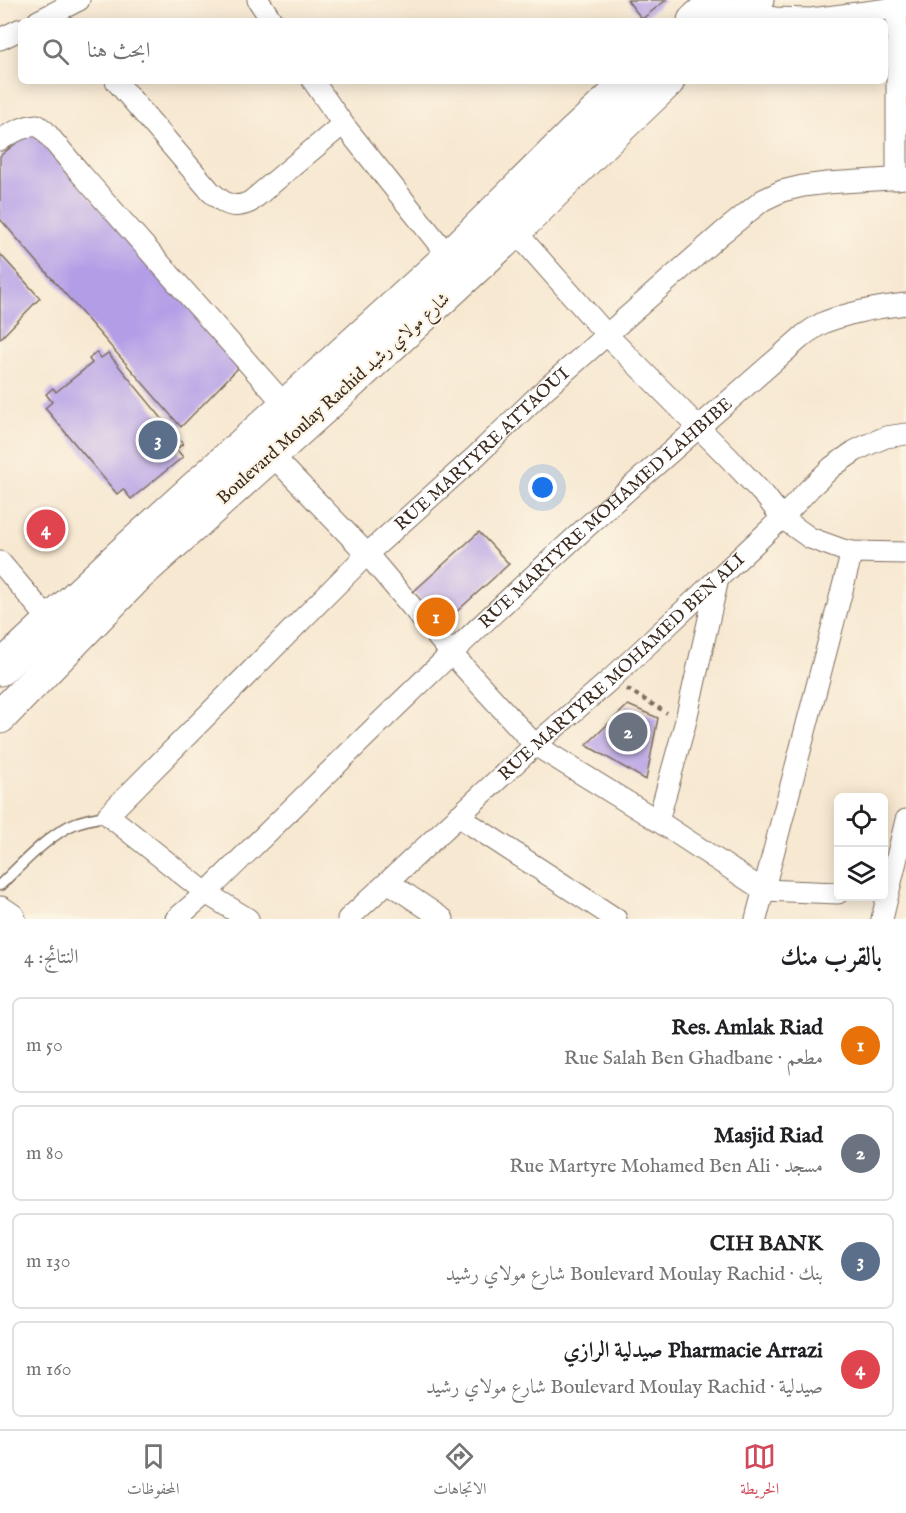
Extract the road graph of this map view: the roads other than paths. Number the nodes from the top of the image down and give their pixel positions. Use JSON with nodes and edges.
{"nodes":[{"id":1,"x":79,"y":0,"type":"edge"},
{"id":2,"x":258,"y":0,"type":"edge"},
{"id":3,"x":901,"y":7,"type":"edge"},
{"id":4,"x":737,"y":9,"type":"edge"},
{"id":5,"x":51,"y":18,"type":"edge"},
{"id":6,"x":270,"y":18,"type":"edge"},
{"id":7,"x":705,"y":18,"type":"edge"},
{"id":8,"x":775,"y":18,"type":"edge"},
{"id":9,"x":818,"y":18,"type":"edge"},
{"id":10,"x":18,"y":30,"type":"edge"},
{"id":11,"x":0,"y":39,"type":"edge"},
{"id":12,"x":119,"y":84,"type":"edge"},
{"id":13,"x":315,"y":84,"type":"edge"},
{"id":14,"x":627,"y":84,"type":"edge"},
{"id":15,"x":665,"y":84,"type":"edge"},
{"id":16,"x":343,"y":124,"type":"junction"},
{"id":17,"x":0,"y":140,"type":"edge"},
{"id":18,"x":901,"y":178,"type":"edge"},
{"id":19,"x":515,"y":231,"type":"junction"},
{"id":20,"x":449,"y":258,"type":"junction"},
{"id":21,"x":906,"y":304,"type":"edge"},
{"id":22,"x":607,"y":335,"type":"junction"},
{"id":23,"x":286,"y":406,"type":"junction"},
{"id":24,"x":698,"y":427,"type":"junction"},
{"id":25,"x":906,"y":434,"type":"edge"},
{"id":26,"x":272,"y":454,"type":"junction"},
{"id":27,"x":782,"y":518,"type":"junction"},
{"id":28,"x":852,"y":552,"type":"junction"},
{"id":29,"x":906,"y":553,"type":"edge"},
{"id":30,"x":367,"y":554,"type":"junction"},
{"id":31,"x":0,"y":562,"type":"edge"},
{"id":32,"x":718,"y":579,"type":"junction"},
{"id":33,"x":51,"y":622,"type":"junction"},
{"id":34,"x":451,"y":653,"type":"junction"},
{"id":35,"x":0,"y":669,"type":"edge"},
{"id":36,"x":0,"y":717,"type":"edge"},
{"id":37,"x":535,"y":745,"type":"junction"},
{"id":38,"x":108,"y":815,"type":"junction"},
{"id":39,"x":458,"y":816,"type":"junction"},
{"id":40,"x":906,"y":820,"type":"edge"},
{"id":41,"x":658,"y":821,"type":"junction"},
{"id":42,"x":388,"y":882,"type":"junction"},
{"id":43,"x":0,"y":885,"type":"edge"},
{"id":44,"x":763,"y":890,"type":"junction"},
{"id":45,"x":206,"y":893,"type":"junction"},
{"id":46,"x":834,"y":893,"type":"edge"},
{"id":47,"x":892,"y":895,"type":"edge"},
{"id":48,"x":0,"y":913,"type":"edge"},
{"id":49,"x":9,"y":919,"type":"edge"},
{"id":50,"x":176,"y":919,"type":"edge"},
{"id":51,"x":248,"y":919,"type":"edge"},
{"id":52,"x":348,"y":919,"type":"edge"},
{"id":53,"x":443,"y":919,"type":"edge"},
{"id":54,"x":616,"y":919,"type":"edge"},
{"id":55,"x":756,"y":919,"type":"edge"},
{"id":56,"x":882,"y":919,"type":"edge"}],
"edges":[{"from":1,"to":5,"type":"street"},
{"from":2,"to":6,"type":"street"},
{"from":3,"to":9,"type":"street"},
{"from":3,"to":18,"type":"street"},
{"from":4,"to":7,"type":"main road"},
{"from":4,"to":8,"type":"street"},
{"from":10,"to":11,"type":"street"},
{"from":12,"to":16,"type":"street"},
{"from":13,"to":16,"type":"street"},
{"from":14,"to":20,"type":"main road","name":"Boulevard Moulay Rachid شارع مولاي رشيد"},
{"from":15,"to":19,"type":"main road","name":"Boulevard Moulay Rachid شارع مولاي رشيد"},
{"from":16,"to":20,"type":"street"},
{"from":17,"to":23,"type":"street"},
{"from":18,"to":22,"type":"street","name":"RUE MARTYRE ATTAOUI"},
{"from":19,"to":22,"type":"street"},
{"from":19,"to":26,"type":"main road","name":"Boulevard Moulay Rachid شارع مولاي رشيد"},
{"from":20,"to":23,"type":"main road","name":"Boulevard Moulay Rachid شارع مولاي رشيد"},
{"from":21,"to":24,"type":"street","name":"RUE MARTYRE MOHAMED LAHBIBE"},
{"from":22,"to":24,"type":"street"},
{"from":22,"to":30,"type":"street","name":"RUE MARTYRE ATTAOUI"},
{"from":23,"to":33,"type":"main road","name":"Boulevard Moulay Rachid شارع مولاي رشيد"},
{"from":24,"to":27,"type":"street"},
{"from":24,"to":34,"type":"street","name":"RUE MARTYRE MOHAMED LAHBIBE"},
{"from":25,"to":27,"type":"street","name":"RUE MARTYRE MOHAMED BEN ALI"},
{"from":26,"to":30,"type":"street"},
{"from":26,"to":36,"type":"main road","name":"Boulevard Moulay Rachid شارع مولاي رشيد"},
{"from":27,"to":28,"type":"street"},
{"from":27,"to":32,"type":"street","name":"RUE MARTYRE MOHAMED BEN ALI"},
{"from":28,"to":29,"type":"street"},
{"from":28,"to":44,"type":"street"},
{"from":30,"to":34,"type":"street"},
{"from":30,"to":38,"type":"street","name":"RUE MARTYRE ATTAOUI"},
{"from":31,"to":33,"type":"street"},
{"from":32,"to":37,"type":"street","name":"RUE MARTYRE MOHAMED BEN ALI"},
{"from":32,"to":41,"type":"street"},
{"from":33,"to":35,"type":"main road","name":"Boulevard Moulay Rachid شارع مولاي رشيد"},
{"from":34,"to":37,"type":"street"},
{"from":34,"to":45,"type":"street","name":"RUE MARTYRE MOHAMED LAHBIBE"},
{"from":37,"to":39,"type":"street","name":"RUE MARTYRE MOHAMED BEN ALI"},
{"from":37,"to":41,"type":"street"},
{"from":38,"to":43,"type":"lane"},
{"from":38,"to":45,"type":"street"},
{"from":39,"to":42,"type":"street","name":"RUE MARTYRE MOHAMED BEN ALI"},
{"from":39,"to":54,"type":"street"},
{"from":40,"to":47,"type":"street"},
{"from":41,"to":44,"type":"street"},
{"from":42,"to":52,"type":"street","name":"RUE MARTYRE MOHAMED BEN ALI"},
{"from":42,"to":53,"type":"street"},
{"from":44,"to":46,"type":"street"},
{"from":44,"to":55,"type":"street"},
{"from":45,"to":50,"type":"street","name":"RUE MARTYRE MOHAMED LAHBIBE"},
{"from":45,"to":51,"type":"street"},
{"from":47,"to":56,"type":"street"},
{"from":48,"to":49,"type":"main road"}]}
